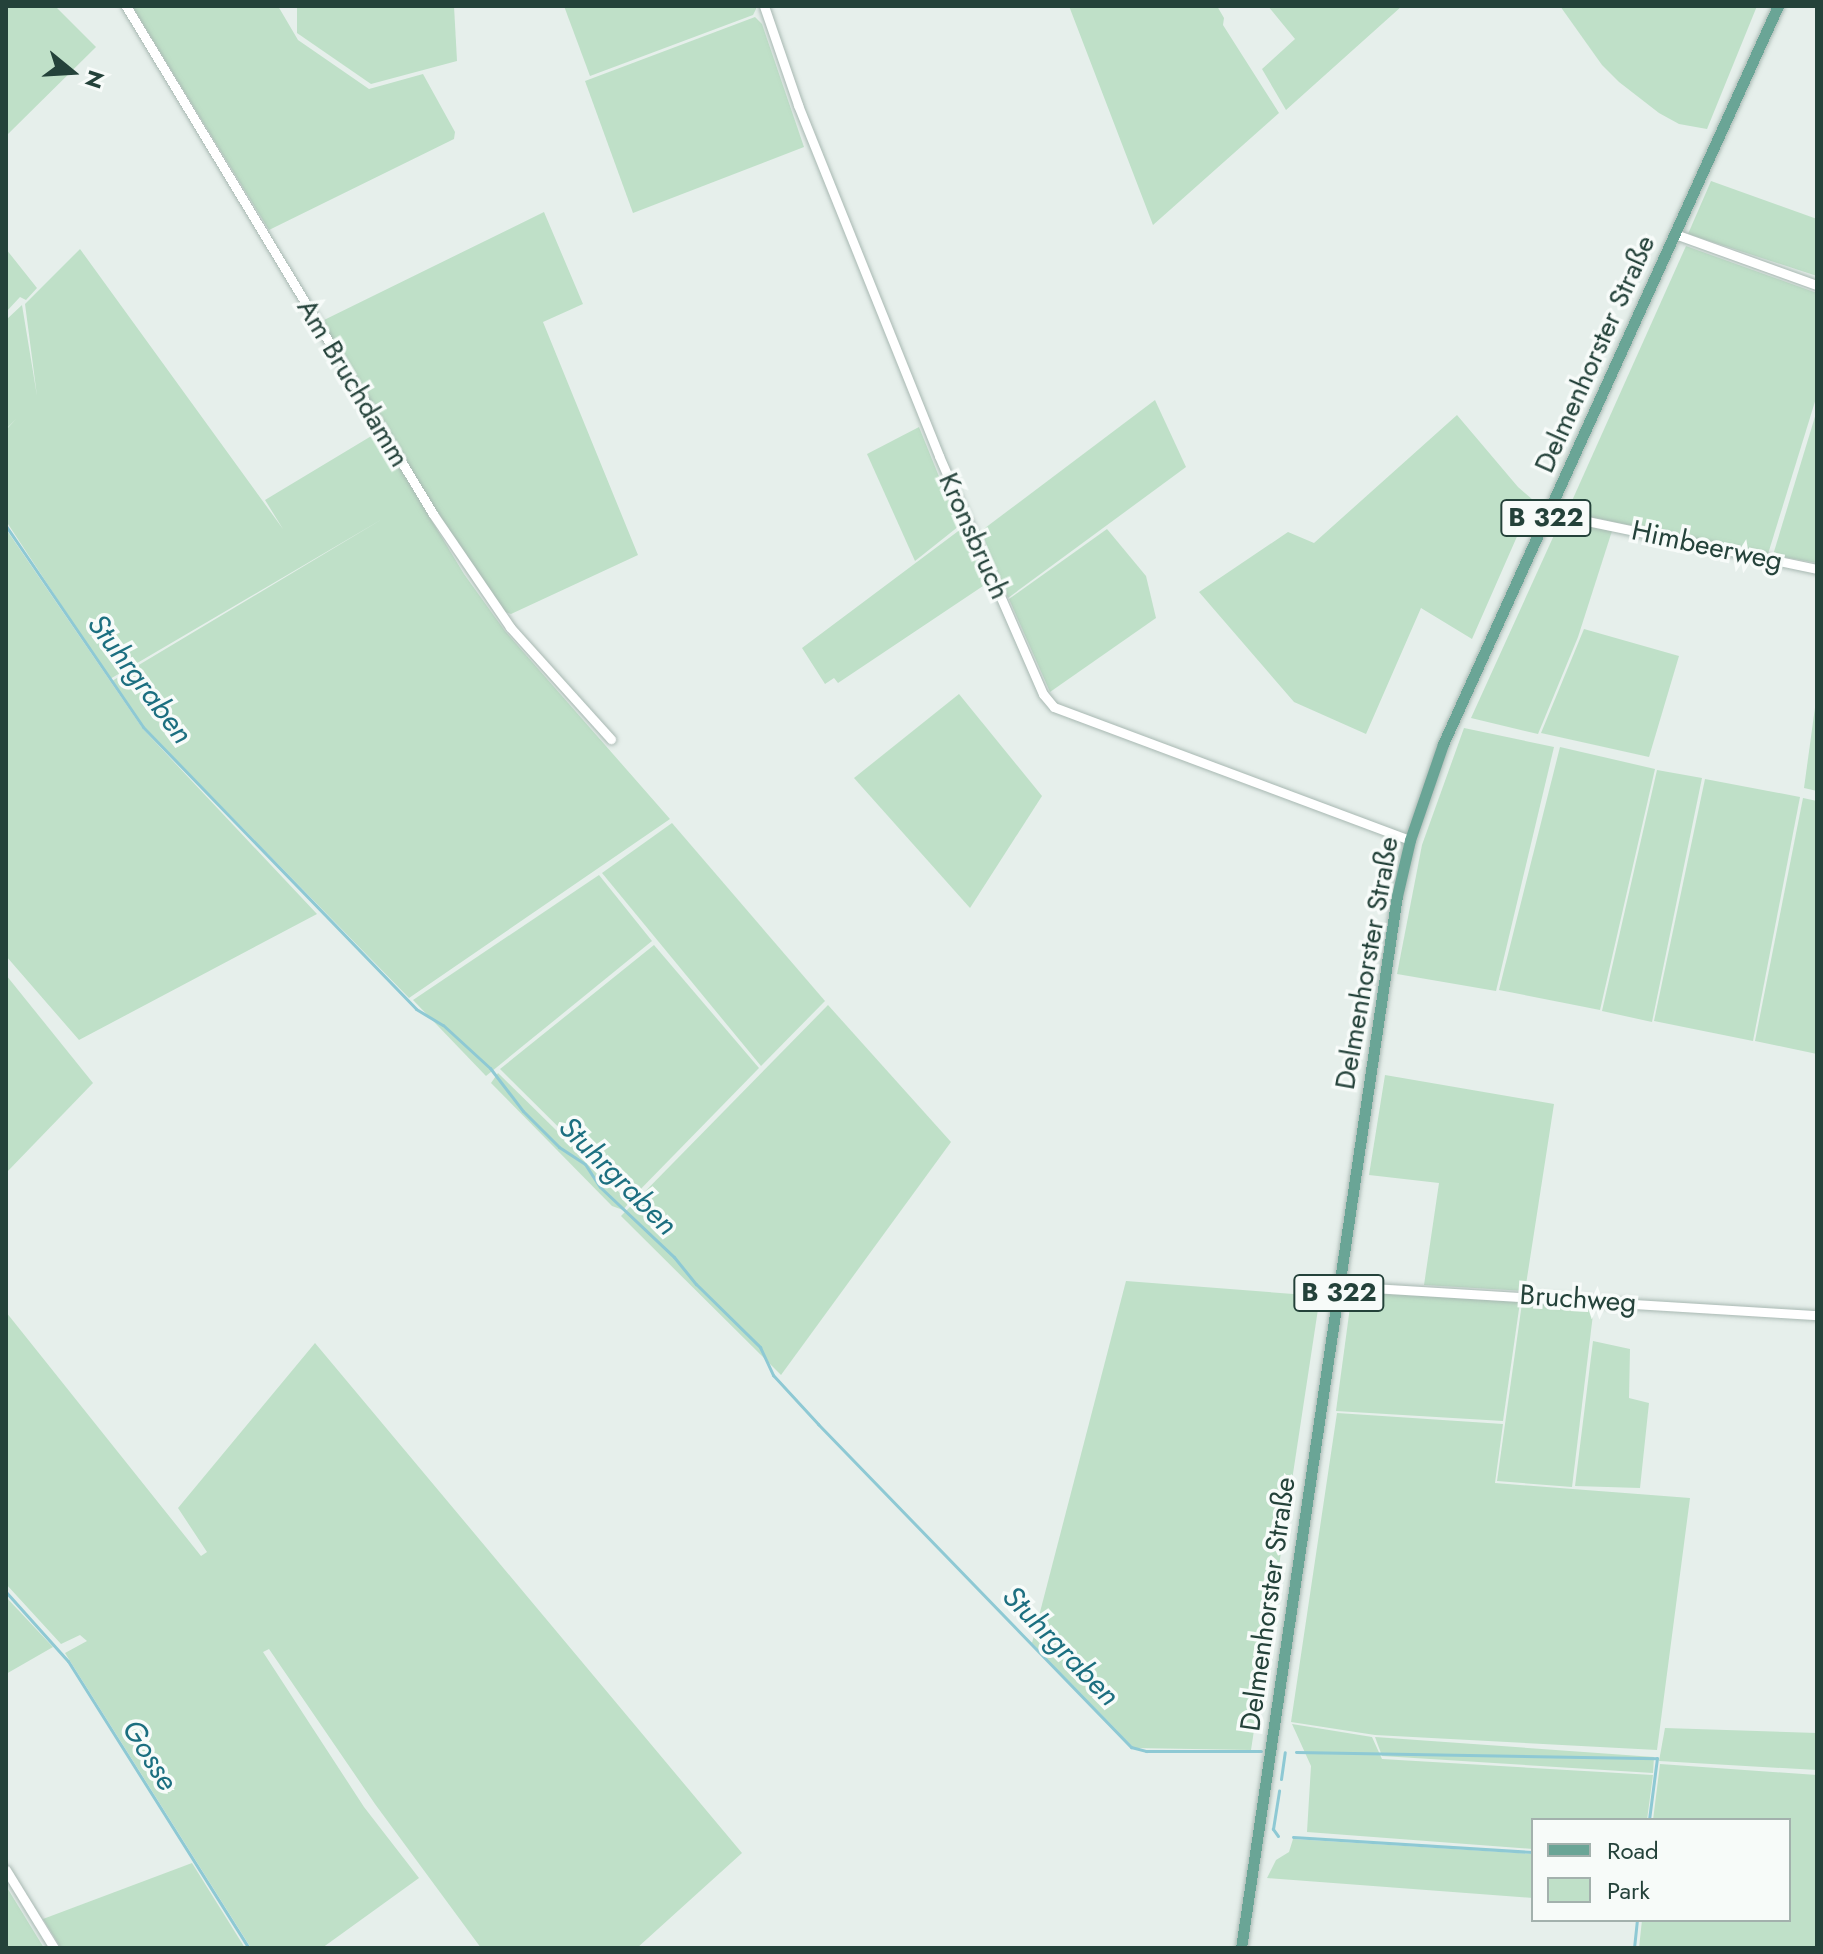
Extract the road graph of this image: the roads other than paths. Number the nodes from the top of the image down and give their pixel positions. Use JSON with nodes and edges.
{"nodes":[{"id":1,"x":126,"y":6,"type":"edge"},
{"id":2,"x":764,"y":6,"type":"edge"},
{"id":3,"x":1778,"y":6,"type":"edge"},
{"id":4,"x":1675,"y":234,"type":"junction"},
{"id":5,"x":1817,"y":285,"type":"edge"},
{"id":6,"x":1551,"y":509,"type":"junction"},
{"id":7,"x":1817,"y":569,"type":"edge"},
{"id":8,"x":611,"y":739,"type":"dead end"},
{"id":9,"x":1410,"y":840,"type":"junction"},
{"id":10,"x":1340,"y":1286,"type":"junction"},
{"id":11,"x":1817,"y":1315,"type":"edge"},
{"id":12,"x":6,"y":1870,"type":"edge"},
{"id":13,"x":54,"y":1948,"type":"edge"},
{"id":14,"x":1241,"y":1948,"type":"edge"}],
"edges":[{"from":1,"to":8,"type":"street","name":"Am Bruchdamm"},
{"from":2,"to":9,"type":"street","name":"Kronsbruch"},
{"from":3,"to":4,"type":"main road","name":"Delmenhorster Straße","number":"B 322"},
{"from":4,"to":5,"type":"street"},
{"from":4,"to":6,"type":"main road","name":"Delmenhorster Straße","number":"B 322"},
{"from":6,"to":7,"type":"street","name":"Himbeerweg"},
{"from":6,"to":9,"type":"main road","name":"Delmenhorster Straße","number":"B 322"},
{"from":9,"to":10,"type":"main road","name":"Delmenhorster Straße","number":"B 322"},
{"from":10,"to":11,"type":"street","name":"Bruchweg"},
{"from":10,"to":14,"type":"main road","name":"Delmenhorster Straße","number":"B 322"},
{"from":12,"to":13,"type":"street"}]}
